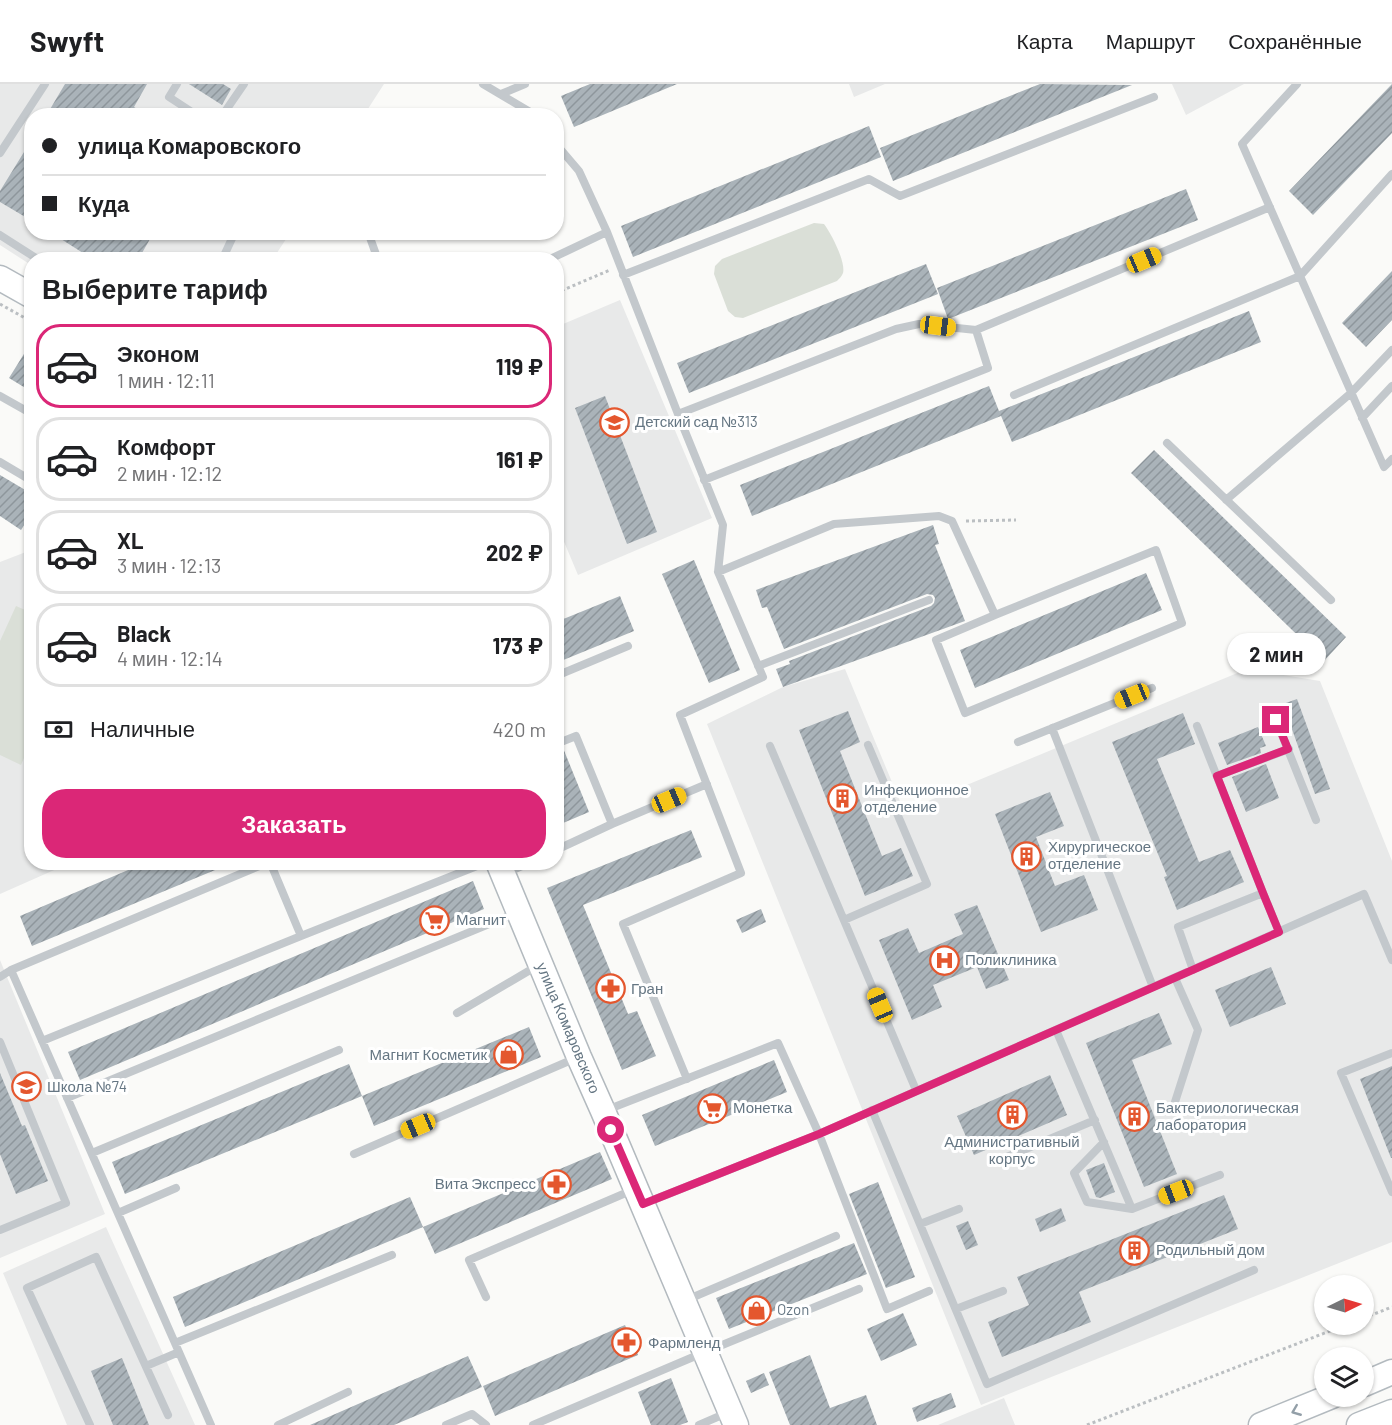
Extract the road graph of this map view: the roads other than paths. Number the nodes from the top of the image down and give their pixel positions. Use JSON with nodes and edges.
{"nodes":[{"id":1,"x":45,"y":84,"type":"edge"},
{"id":2,"x":177,"y":84,"type":"edge"},
{"id":3,"x":244,"y":84,"type":"edge"},
{"id":4,"x":483,"y":84,"type":"edge"},
{"id":5,"x":525,"y":84,"type":"edge"},
{"id":6,"x":1297,"y":84,"type":"edge"},
{"id":7,"x":501,"y":94,"type":"junction"},
{"id":8,"x":1154,"y":97,"type":"dead end"},
{"id":9,"x":29,"y":108,"type":"edge"},
{"id":10,"x":186,"y":108,"type":"edge"},
{"id":11,"x":228,"y":108,"type":"edge"},
{"id":12,"x":523,"y":108,"type":"edge"},
{"id":13,"x":24,"y":116,"type":"edge"},
{"id":14,"x":0,"y":153,"type":"edge"},
{"id":15,"x":564,"y":153,"type":"edge"},
{"id":16,"x":1392,"y":174,"type":"edge"},
{"id":17,"x":1270,"y":207,"type":"junction"},
{"id":18,"x":607,"y":232,"type":"junction"},
{"id":19,"x":0,"y":235,"type":"edge"},
{"id":20,"x":27,"y":252,"type":"edge"},
{"id":21,"x":564,"y":252,"type":"edge"},
{"id":22,"x":621,"y":270,"type":"junction"},
{"id":23,"x":1300,"y":276,"type":"junction"},
{"id":24,"x":0,"y":278,"type":"edge"},
{"id":25,"x":24,"y":292,"type":"edge"},
{"id":26,"x":976,"y":330,"type":"junction"},
{"id":27,"x":1392,"y":350,"type":"edge"},
{"id":28,"x":1392,"y":386,"type":"edge"},
{"id":29,"x":1352,"y":393,"type":"junction"},
{"id":30,"x":1014,"y":395,"type":"dead end"},
{"id":31,"x":0,"y":396,"type":"edge"},
{"id":32,"x":24,"y":410,"type":"edge"},
{"id":33,"x":678,"y":414,"type":"junction"},
{"id":34,"x":1362,"y":418,"type":"junction"},
{"id":35,"x":1167,"y":443,"type":"dead end"},
{"id":36,"x":1392,"y":459,"type":"edge"},
{"id":37,"x":0,"y":462,"type":"edge"},
{"id":38,"x":24,"y":476,"type":"edge"},
{"id":39,"x":704,"y":480,"type":"junction"},
{"id":40,"x":1226,"y":500,"type":"junction"},
{"id":41,"x":718,"y":572,"type":"junction"},
{"id":42,"x":929,"y":600,"type":"dead end"},
{"id":43,"x":1331,"y":600,"type":"dead end"},
{"id":44,"x":996,"y":615,"type":"junction"},
{"id":45,"x":627,"y":646,"type":"dead end"},
{"id":46,"x":758,"y":666,"type":"junction"},
{"id":47,"x":564,"y":673,"type":"edge"},
{"id":48,"x":1152,"y":688,"type":"dead end"},
{"id":49,"x":1276,"y":720,"type":"dead end"},
{"id":50,"x":1197,"y":726,"type":"dead end"},
{"id":51,"x":1052,"y":728,"type":"junction"},
{"id":52,"x":564,"y":740,"type":"edge"},
{"id":53,"x":1018,"y":742,"type":"dead end"},
{"id":54,"x":868,"y":745,"type":"dead end"},
{"id":55,"x":770,"y":746,"type":"dead end"},
{"id":56,"x":1288,"y":749,"type":"junction"},
{"id":57,"x":1217,"y":776,"type":"junction"},
{"id":58,"x":707,"y":784,"type":"junction"},
{"id":59,"x":1316,"y":820,"type":"dead end"},
{"id":60,"x":612,"y":824,"type":"junction"},
{"id":61,"x":564,"y":846,"type":"edge"},
{"id":62,"x":250,"y":870,"type":"edge"},
{"id":63,"x":272,"y":870,"type":"edge"},
{"id":64,"x":485,"y":870,"type":"edge"},
{"id":65,"x":498,"y":870,"type":"edge"},
{"id":66,"x":1263,"y":893,"type":"junction"},
{"id":67,"x":519,"y":912,"type":"junction"},
{"id":68,"x":844,"y":920,"type":"junction"},
{"id":69,"x":1279,"y":932,"type":"junction"},
{"id":70,"x":301,"y":936,"type":"junction"},
{"id":71,"x":1392,"y":960,"type":"edge"},
{"id":72,"x":540,"y":964,"type":"junction"},
{"id":73,"x":11,"y":970,"type":"junction"},
{"id":74,"x":1193,"y":970,"type":"junction"},
{"id":75,"x":0,"y":977,"type":"edge"},
{"id":76,"x":1175,"y":978,"type":"junction"},
{"id":77,"x":1153,"y":987,"type":"junction"},
{"id":78,"x":457,"y":1013,"type":"dead end"},
{"id":79,"x":1056,"y":1030,"type":"junction"},
{"id":80,"x":42,"y":1041,"type":"junction"},
{"id":81,"x":0,"y":1042,"type":"edge"},
{"id":82,"x":339,"y":1050,"type":"dead end"},
{"id":83,"x":1392,"y":1053,"type":"edge"},
{"id":84,"x":579,"y":1057,"type":"junction"},
{"id":85,"x":687,"y":1079,"type":"junction"},
{"id":86,"x":916,"y":1090,"type":"junction"},
{"id":87,"x":67,"y":1098,"type":"junction"},
{"id":88,"x":1175,"y":1102,"type":"dead end"},
{"id":89,"x":872,"y":1110,"type":"junction"},
{"id":90,"x":603,"y":1111,"type":"junction"},
{"id":91,"x":1095,"y":1120,"type":"junction"},
{"id":92,"x":819,"y":1134,"type":"junction"},
{"id":93,"x":1104,"y":1142,"type":"junction"},
{"id":94,"x":92,"y":1153,"type":"junction"},
{"id":95,"x":354,"y":1154,"type":"dead end"},
{"id":96,"x":998,"y":1161,"type":"dead end"},
{"id":97,"x":1220,"y":1176,"type":"dead end"},
{"id":98,"x":176,"y":1188,"type":"dead end"},
{"id":99,"x":1392,"y":1192,"type":"edge"},
{"id":100,"x":639,"y":1196,"type":"junction"},
{"id":101,"x":959,"y":1209,"type":"dead end"},
{"id":102,"x":1132,"y":1209,"type":"junction"},
{"id":103,"x":117,"y":1213,"type":"junction"},
{"id":104,"x":920,"y":1224,"type":"junction"},
{"id":105,"x":0,"y":1230,"type":"edge"},
{"id":106,"x":836,"y":1236,"type":"dead end"},
{"id":107,"x":392,"y":1255,"type":"dead end"},
{"id":108,"x":1254,"y":1270,"type":"dead end"},
{"id":109,"x":860,"y":1289,"type":"dead end"},
{"id":110,"x":929,"y":1291,"type":"dead end"},
{"id":111,"x":1003,"y":1291,"type":"dead end"},
{"id":112,"x":486,"y":1297,"type":"dead end"},
{"id":113,"x":684,"y":1301,"type":"junction"},
{"id":114,"x":956,"y":1309,"type":"junction"},
{"id":115,"x":177,"y":1348,"type":"junction"},
{"id":116,"x":705,"y":1352,"type":"junction"},
{"id":117,"x":146,"y":1366,"type":"junction"},
{"id":118,"x":1392,"y":1372,"type":"edge"},
{"id":119,"x":1374,"y":1380,"type":"edge"},
{"id":120,"x":348,"y":1392,"type":"dead end"},
{"id":121,"x":1314,"y":1403,"type":"edge"},
{"id":122,"x":1392,"y":1412,"type":"edge"},
{"id":123,"x":168,"y":1415,"type":"dead end"},
{"id":124,"x":733,"y":1418,"type":"edge"},
{"id":125,"x":90,"y":1425,"type":"edge"},
{"id":126,"x":211,"y":1425,"type":"edge"},
{"id":127,"x":278,"y":1425,"type":"edge"},
{"id":128,"x":446,"y":1425,"type":"edge"},
{"id":129,"x":486,"y":1425,"type":"edge"},
{"id":130,"x":533,"y":1425,"type":"edge"},
{"id":131,"x":699,"y":1425,"type":"edge"},
{"id":132,"x":1261,"y":1425,"type":"edge"},
{"id":133,"x":1359,"y":1425,"type":"edge"}],
"edges":[{"from":1,"to":9,"type":"lane"},
{"from":2,"to":10,"type":"lane"},
{"from":3,"to":11,"type":"lane"},
{"from":4,"to":7,"type":"lane"},
{"from":5,"to":7,"type":"lane"},
{"from":6,"to":17,"type":"lane"},
{"from":7,"to":12,"type":"lane"},
{"from":8,"to":22,"type":"lane"},
{"from":13,"to":14,"type":"lane"},
{"from":15,"to":18,"type":"lane"},
{"from":16,"to":23,"type":"lane"},
{"from":17,"to":23,"type":"lane"},
{"from":17,"to":26,"type":"lane"},
{"from":18,"to":21,"type":"lane"},
{"from":18,"to":22,"type":"lane"},
{"from":19,"to":20,"type":"lane"},
{"from":22,"to":33,"type":"lane"},
{"from":23,"to":29,"type":"lane"},
{"from":23,"to":30,"type":"lane"},
{"from":24,"to":25,"type":"street"},
{"from":26,"to":33,"type":"lane"},
{"from":26,"to":39,"type":"lane"},
{"from":27,"to":29,"type":"lane"},
{"from":28,"to":34,"type":"lane"},
{"from":29,"to":34,"type":"lane"},
{"from":29,"to":40,"type":"lane"},
{"from":31,"to":32,"type":"lane"},
{"from":33,"to":39,"type":"lane"},
{"from":34,"to":36,"type":"lane"},
{"from":35,"to":40,"type":"lane"},
{"from":37,"to":38,"type":"lane"},
{"from":39,"to":41,"type":"lane"},
{"from":40,"to":43,"type":"lane"},
{"from":41,"to":44,"type":"lane"},
{"from":41,"to":46,"type":"lane"},
{"from":42,"to":46,"type":"lane"},
{"from":44,"to":44,"type":"lane"},
{"from":45,"to":47,"type":"lane"},
{"from":46,"to":58,"type":"lane"},
{"from":48,"to":51,"type":"lane"},
{"from":49,"to":56,"type":"lane"},
{"from":50,"to":57,"type":"lane"},
{"from":51,"to":53,"type":"lane"},
{"from":51,"to":77,"type":"lane"},
{"from":52,"to":60,"type":"lane"},
{"from":54,"to":68,"type":"lane"},
{"from":55,"to":68,"type":"lane"},
{"from":56,"to":57,"type":"lane"},
{"from":56,"to":59,"type":"lane"},
{"from":57,"to":66,"type":"lane"},
{"from":58,"to":60,"type":"lane"},
{"from":58,"to":85,"type":"lane"},
{"from":60,"to":61,"type":"lane"},
{"from":62,"to":73,"type":"lane"},
{"from":63,"to":70,"type":"lane"},
{"from":64,"to":70,"type":"lane"},
{"from":65,"to":67,"type":"street","name":"улица Комаровского"},
{"from":66,"to":69,"type":"lane"},
{"from":66,"to":74,"type":"lane"},
{"from":67,"to":72,"type":"street","name":"улица Комаровского"},
{"from":67,"to":87,"type":"lane"},
{"from":68,"to":86,"type":"lane"},
{"from":69,"to":71,"type":"lane"},
{"from":69,"to":74,"type":"lane"},
{"from":70,"to":80,"type":"lane"},
{"from":72,"to":78,"type":"lane"},
{"from":72,"to":84,"type":"street","name":"улица Комаровского"},
{"from":73,"to":75,"type":"lane"},
{"from":73,"to":80,"type":"lane"},
{"from":74,"to":76,"type":"lane"},
{"from":76,"to":77,"type":"lane"},
{"from":76,"to":88,"type":"lane"},
{"from":77,"to":79,"type":"lane"},
{"from":79,"to":86,"type":"lane"},
{"from":79,"to":91,"type":"lane"},
{"from":80,"to":87,"type":"lane"},
{"from":81,"to":105,"type":"lane"},
{"from":82,"to":94,"type":"lane"},
{"from":83,"to":99,"type":"lane"},
{"from":84,"to":90,"type":"street","name":"улица Комаровского"},
{"from":84,"to":95,"type":"lane"},
{"from":85,"to":90,"type":"lane"},
{"from":85,"to":92,"type":"lane"},
{"from":86,"to":89,"type":"lane"},
{"from":87,"to":94,"type":"lane"},
{"from":89,"to":92,"type":"lane"},
{"from":89,"to":104,"type":"lane"},
{"from":90,"to":100,"type":"street","name":"улица Комаровского"},
{"from":91,"to":93,"type":"lane"},
{"from":91,"to":96,"type":"lane"},
{"from":92,"to":100,"type":"lane"},
{"from":92,"to":110,"type":"lane"},
{"from":93,"to":102,"type":"lane"},
{"from":93,"to":102,"type":"lane"},
{"from":94,"to":103,"type":"lane"},
{"from":97,"to":102,"type":"lane"},
{"from":98,"to":103,"type":"lane"},
{"from":100,"to":112,"type":"lane"},
{"from":100,"to":113,"type":"street","name":"улица Комаровского"},
{"from":101,"to":104,"type":"lane"},
{"from":103,"to":115,"type":"lane"},
{"from":104,"to":114,"type":"lane"},
{"from":106,"to":113,"type":"lane"},
{"from":107,"to":115,"type":"lane"},
{"from":108,"to":114,"type":"lane"},
{"from":109,"to":116,"type":"lane"},
{"from":111,"to":114,"type":"lane"},
{"from":113,"to":116,"type":"street","name":"улица Комаровского"},
{"from":115,"to":117,"type":"lane"},
{"from":115,"to":126,"type":"lane"},
{"from":116,"to":124,"type":"street","name":"улица Комаровского"},
{"from":116,"to":130,"type":"lane"},
{"from":117,"to":123,"type":"lane"},
{"from":117,"to":125,"type":"lane"},
{"from":118,"to":119,"type":"street"},
{"from":120,"to":127,"type":"lane"},
{"from":121,"to":132,"type":"street","one_way":true},
{"from":122,"to":133,"type":"street"},
{"from":124,"to":131,"type":"lane"},
{"from":128,"to":129,"type":"lane"}]}
